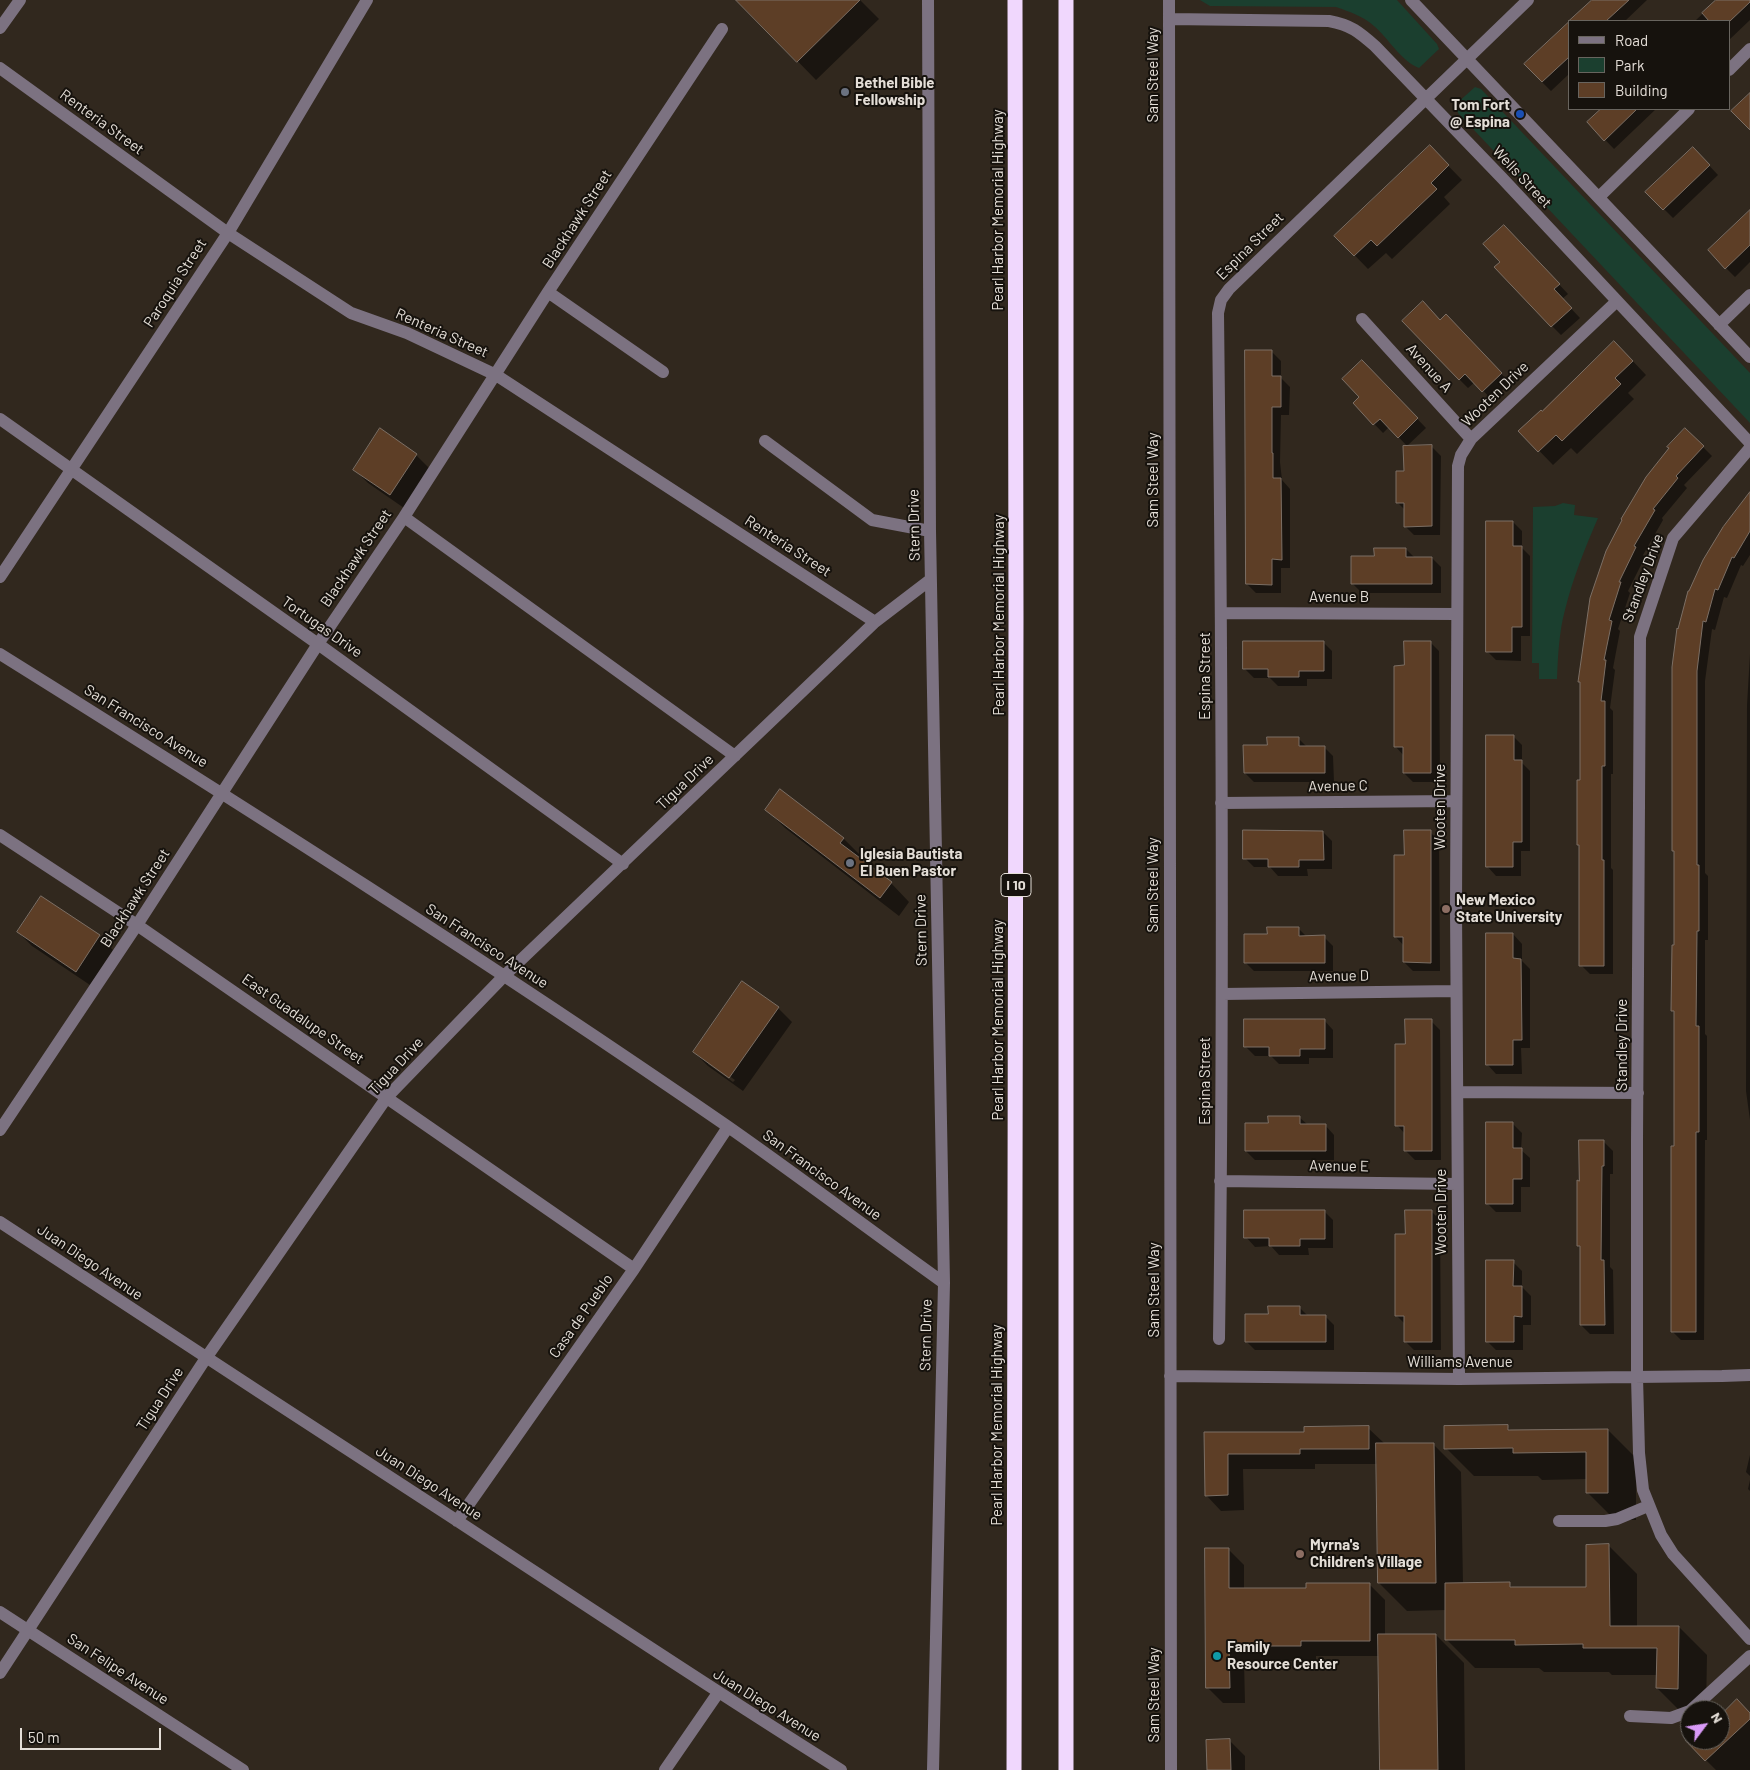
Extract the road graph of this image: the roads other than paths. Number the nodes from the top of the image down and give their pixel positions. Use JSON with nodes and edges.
{"nodes":[{"id":1,"x":20,"y":0,"type":"edge"},
{"id":2,"x":367,"y":0,"type":"edge"},
{"id":3,"x":928,"y":0,"type":"edge"},
{"id":4,"x":1015,"y":0,"type":"edge"},
{"id":5,"x":1066,"y":0,"type":"edge"},
{"id":6,"x":1169,"y":0,"type":"edge"},
{"id":7,"x":1411,"y":0,"type":"edge"},
{"id":8,"x":1528,"y":0,"type":"edge"},
{"id":9,"x":1169,"y":19,"type":"junction"},
{"id":10,"x":0,"y":28,"type":"edge"},
{"id":11,"x":722,"y":28,"type":"dead end"},
{"id":12,"x":1750,"y":49,"type":"edge"},
{"id":13,"x":1467,"y":58,"type":"junction"},
{"id":14,"x":0,"y":68,"type":"edge"},
{"id":15,"x":1730,"y":69,"type":"edge"},
{"id":16,"x":1425,"y":98,"type":"junction"},
{"id":17,"x":1688,"y":110,"type":"edge"},
{"id":18,"x":1599,"y":197,"type":"junction"},
{"id":19,"x":228,"y":232,"type":"junction"},
{"id":20,"x":548,"y":292,"type":"junction"},
{"id":21,"x":1750,"y":295,"type":"edge"},
{"id":22,"x":1617,"y":301,"type":"junction"},
{"id":23,"x":1362,"y":319,"type":"dead end"},
{"id":24,"x":1719,"y":325,"type":"junction"},
{"id":25,"x":1750,"y":357,"type":"edge"},
{"id":26,"x":663,"y":372,"type":"dead end"},
{"id":27,"x":496,"y":375,"type":"junction"},
{"id":28,"x":0,"y":419,"type":"edge"},
{"id":29,"x":1471,"y":439,"type":"junction"},
{"id":30,"x":765,"y":441,"type":"dead end"},
{"id":31,"x":1750,"y":443,"type":"edge"},
{"id":32,"x":1750,"y":448,"type":"edge"},
{"id":33,"x":71,"y":469,"type":"junction"},
{"id":34,"x":404,"y":517,"type":"junction"},
{"id":35,"x":930,"y":531,"type":"junction"},
{"id":36,"x":0,"y":577,"type":"edge"},
{"id":37,"x":930,"y":580,"type":"junction"},
{"id":38,"x":1222,"y":613,"type":"junction"},
{"id":39,"x":1456,"y":614,"type":"junction"},
{"id":40,"x":875,"y":622,"type":"junction"},
{"id":41,"x":318,"y":644,"type":"junction"},
{"id":42,"x":0,"y":654,"type":"edge"},
{"id":43,"x":735,"y":756,"type":"junction"},
{"id":44,"x":223,"y":793,"type":"junction"},
{"id":45,"x":1456,"y":801,"type":"junction"},
{"id":46,"x":1221,"y":803,"type":"junction"},
{"id":47,"x":0,"y":834,"type":"edge"},
{"id":48,"x":623,"y":864,"type":"junction"},
{"id":49,"x":137,"y":925,"type":"junction"},
{"id":50,"x":504,"y":976,"type":"junction"},
{"id":51,"x":1456,"y":991,"type":"junction"},
{"id":52,"x":1222,"y":994,"type":"junction"},
{"id":53,"x":1458,"y":1092,"type":"junction"},
{"id":54,"x":1638,"y":1093,"type":"junction"},
{"id":55,"x":387,"y":1097,"type":"junction"},
{"id":56,"x":728,"y":1127,"type":"junction"},
{"id":57,"x":0,"y":1130,"type":"edge"},
{"id":58,"x":1220,"y":1181,"type":"junction"},
{"id":59,"x":1457,"y":1184,"type":"junction"},
{"id":60,"x":0,"y":1222,"type":"edge"},
{"id":61,"x":634,"y":1269,"type":"junction"},
{"id":62,"x":944,"y":1284,"type":"junction"},
{"id":63,"x":1219,"y":1339,"type":"dead end"},
{"id":64,"x":206,"y":1358,"type":"junction"},
{"id":65,"x":1750,"y":1375,"type":"edge"},
{"id":66,"x":1170,"y":1376,"type":"junction"},
{"id":67,"x":1637,"y":1377,"type":"junction"},
{"id":68,"x":1459,"y":1379,"type":"junction"},
{"id":69,"x":1648,"y":1506,"type":"junction"},
{"id":70,"x":457,"y":1521,"type":"junction"},
{"id":71,"x":1559,"y":1521,"type":"dead end"},
{"id":72,"x":0,"y":1612,"type":"edge"},
{"id":73,"x":28,"y":1630,"type":"junction"},
{"id":74,"x":1750,"y":1639,"type":"edge"},
{"id":75,"x":1750,"y":1656,"type":"edge"},
{"id":76,"x":0,"y":1673,"type":"edge"},
{"id":77,"x":718,"y":1693,"type":"junction"},
{"id":78,"x":1701,"y":1700,"type":"edge"},
{"id":79,"x":1680,"y":1714,"type":"edge"},
{"id":80,"x":1630,"y":1716,"type":"dead end"},
{"id":81,"x":243,"y":1770,"type":"edge"},
{"id":82,"x":665,"y":1770,"type":"edge"},
{"id":83,"x":841,"y":1770,"type":"edge"},
{"id":84,"x":933,"y":1770,"type":"edge"},
{"id":85,"x":1014,"y":1770,"type":"edge"},
{"id":86,"x":1066,"y":1770,"type":"edge"},
{"id":87,"x":1171,"y":1770,"type":"edge"}],
"edges":[{"from":1,"to":10,"type":"street"},
{"from":2,"to":19,"type":"street","name":"Paroquia Street"},
{"from":3,"to":35,"type":"street","name":"Stern Drive"},
{"from":4,"to":85,"type":"highway","name":"Pearl Harbor Memorial Highway","number":"I 10"},
{"from":5,"to":86,"type":"highway"},
{"from":6,"to":9,"type":"street","name":"Sam Steel Way"},
{"from":7,"to":13,"type":"street"},
{"from":8,"to":13,"type":"street","name":"Espina Street"},
{"from":9,"to":16,"type":"street","name":"Wells Street"},
{"from":9,"to":66,"type":"street","name":"Sam Steel Way"},
{"from":11,"to":20,"type":"street","name":"Blackhawk Street"},
{"from":12,"to":15,"type":"street"},
{"from":13,"to":16,"type":"street","name":"Espina Street"},
{"from":13,"to":18,"type":"street"},
{"from":14,"to":19,"type":"street","name":"Renteria Street"},
{"from":16,"to":22,"type":"street","name":"Wells Street"},
{"from":16,"to":38,"type":"street","name":"Espina Street"},
{"from":17,"to":18,"type":"street"},
{"from":18,"to":24,"type":"street"},
{"from":19,"to":27,"type":"street","name":"Renteria Street"},
{"from":19,"to":33,"type":"street","name":"Paroquia Street"},
{"from":20,"to":26,"type":"street"},
{"from":20,"to":27,"type":"street","name":"Blackhawk Street"},
{"from":21,"to":24,"type":"street"},
{"from":22,"to":29,"type":"street","name":"Wooten Drive"},
{"from":22,"to":31,"type":"street","name":"Wells Street"},
{"from":23,"to":29,"type":"street","name":"Avenue A"},
{"from":24,"to":25,"type":"street"},
{"from":27,"to":34,"type":"street","name":"Blackhawk Street"},
{"from":27,"to":40,"type":"street","name":"Renteria Street"},
{"from":28,"to":33,"type":"street","name":"Tortugas Drive"},
{"from":29,"to":39,"type":"street","name":"Wooten Drive"},
{"from":30,"to":35,"type":"street"},
{"from":32,"to":54,"type":"street","name":"Standley Drive"},
{"from":33,"to":36,"type":"street","name":"Paroquia Street"},
{"from":33,"to":41,"type":"street","name":"Tortugas Drive"},
{"from":34,"to":41,"type":"street","name":"Blackhawk Street"},
{"from":34,"to":43,"type":"street"},
{"from":35,"to":37,"type":"street","name":"Stern Drive"},
{"from":37,"to":40,"type":"street","name":"Tigua Drive"},
{"from":37,"to":62,"type":"street","name":"Stern Drive"},
{"from":38,"to":39,"type":"street","name":"Avenue B"},
{"from":38,"to":46,"type":"street","name":"Espina Street"},
{"from":39,"to":45,"type":"street","name":"Wooten Drive"},
{"from":40,"to":43,"type":"street","name":"Tigua Drive"},
{"from":41,"to":44,"type":"street","name":"Blackhawk Street"},
{"from":41,"to":48,"type":"street","name":"Tortugas Drive"},
{"from":42,"to":44,"type":"street","name":"San Francisco Avenue"},
{"from":43,"to":48,"type":"street","name":"Tigua Drive"},
{"from":44,"to":49,"type":"street","name":"Blackhawk Street"},
{"from":44,"to":50,"type":"street","name":"San Francisco Avenue"},
{"from":45,"to":46,"type":"street","name":"Avenue C"},
{"from":45,"to":51,"type":"street","name":"Wooten Drive"},
{"from":46,"to":52,"type":"street","name":"Espina Street"},
{"from":47,"to":49,"type":"street","name":"East Guadalupe Street"},
{"from":48,"to":50,"type":"street","name":"Tigua Drive"},
{"from":49,"to":55,"type":"street","name":"East Guadalupe Street"},
{"from":49,"to":57,"type":"street","name":"Blackhawk Street"},
{"from":50,"to":55,"type":"street","name":"Tigua Drive"},
{"from":50,"to":56,"type":"street","name":"San Francisco Avenue"},
{"from":51,"to":52,"type":"street","name":"Avenue D"},
{"from":51,"to":53,"type":"street","name":"Wooten Drive"},
{"from":52,"to":58,"type":"street","name":"Espina Street"},
{"from":53,"to":54,"type":"street"},
{"from":53,"to":59,"type":"street","name":"Wooten Drive"},
{"from":54,"to":67,"type":"street","name":"Standley Drive"},
{"from":55,"to":61,"type":"street","name":"East Guadalupe Street"},
{"from":55,"to":64,"type":"street","name":"Tigua Drive"},
{"from":56,"to":61,"type":"street","name":"Casa de Pueblo"},
{"from":56,"to":62,"type":"street","name":"San Francisco Avenue"},
{"from":58,"to":59,"type":"street","name":"Avenue E"},
{"from":58,"to":63,"type":"street","name":"Espina Street"},
{"from":59,"to":68,"type":"street","name":"Wooten Drive"},
{"from":60,"to":64,"type":"street","name":"Juan Diego Avenue"},
{"from":61,"to":70,"type":"street","name":"Casa de Pueblo"},
{"from":62,"to":84,"type":"street","name":"Stern Drive"},
{"from":64,"to":70,"type":"street","name":"Juan Diego Avenue"},
{"from":64,"to":73,"type":"street","name":"Tigua Drive"},
{"from":65,"to":67,"type":"street","name":"Williams Avenue"},
{"from":66,"to":68,"type":"street","name":"Williams Avenue"},
{"from":66,"to":87,"type":"street","name":"Sam Steel Way"},
{"from":67,"to":68,"type":"street","name":"Williams Avenue"},
{"from":67,"to":69,"type":"street","name":"Standley Drive"},
{"from":69,"to":71,"type":"street"},
{"from":69,"to":74,"type":"street","name":"Standley Drive"},
{"from":70,"to":77,"type":"street","name":"Juan Diego Avenue"},
{"from":72,"to":73,"type":"street","name":"San Felipe Avenue"},
{"from":73,"to":76,"type":"street","name":"Tigua Drive"},
{"from":73,"to":81,"type":"street","name":"San Felipe Avenue"},
{"from":75,"to":78,"type":"street"},
{"from":77,"to":82,"type":"street"},
{"from":77,"to":83,"type":"street","name":"Juan Diego Avenue"},
{"from":79,"to":80,"type":"street"}]}
